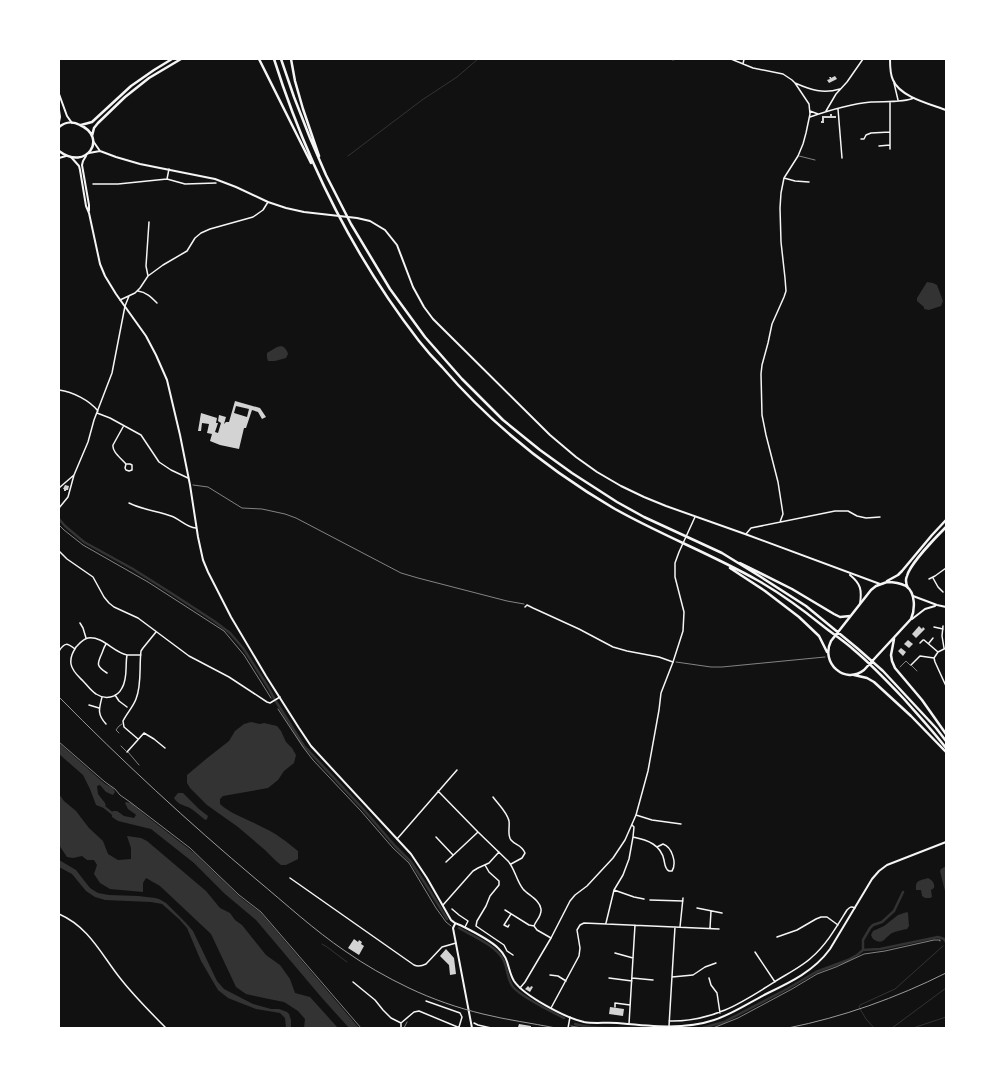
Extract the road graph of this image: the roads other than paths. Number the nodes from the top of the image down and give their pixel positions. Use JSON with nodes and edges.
{"nodes":[{"id":1,"x":172,"y":59,"type":"edge"},
{"id":2,"x":181,"y":59,"type":"edge"},
{"id":3,"x":259,"y":59,"type":"edge"},
{"id":4,"x":274,"y":59,"type":"edge"},
{"id":5,"x":281,"y":59,"type":"edge"},
{"id":6,"x":291,"y":59,"type":"edge"},
{"id":7,"x":676,"y":59,"type":"edge"},
{"id":8,"x":731,"y":59,"type":"edge"},
{"id":9,"x":744,"y":59,"type":"edge"},
{"id":10,"x":862,"y":59,"type":"edge"},
{"id":11,"x":890,"y":59,"type":"edge"},
{"id":12,"x":673,"y":60,"type":"dead end"},
{"id":13,"x":743,"y":64,"type":"junction"},
{"id":14,"x":795,"y":83,"type":"junction"},
{"id":15,"x":894,"y":83,"type":"junction"},
{"id":16,"x":840,"y":89,"type":"junction"},
{"id":17,"x":59,"y":94,"type":"edge"},
{"id":18,"x":914,"y":98,"type":"junction"},
{"id":19,"x":898,"y":100,"type":"junction"},
{"id":20,"x":890,"y":102,"type":"junction"},
{"id":21,"x":838,"y":109,"type":"junction"},
{"id":22,"x":59,"y":110,"type":"edge"},
{"id":23,"x":946,"y":110,"type":"edge"},
{"id":24,"x":810,"y":111,"type":"junction"},
{"id":25,"x":826,"y":112,"type":"junction"},
{"id":26,"x":818,"y":114,"type":"junction"},
{"id":27,"x":810,"y":117,"type":"junction"},
{"id":28,"x":59,"y":122,"type":"edge"},
{"id":29,"x":72,"y":123,"type":"junction"},
{"id":30,"x":81,"y":125,"type":"junction"},
{"id":31,"x":59,"y":127,"type":"edge"},
{"id":32,"x":890,"y":132,"type":"junction"},
{"id":33,"x":92,"y":136,"type":"junction"},
{"id":34,"x":861,"y":139,"type":"dead end"},
{"id":35,"x":93,"y":141,"type":"junction"},
{"id":36,"x":890,"y":145,"type":"junction"},
{"id":37,"x":879,"y":146,"type":"dead end"},
{"id":38,"x":890,"y":149,"type":"dead end"},
{"id":39,"x":100,"y":150,"type":"junction"},
{"id":40,"x":59,"y":151,"type":"edge"},
{"id":41,"x":89,"y":153,"type":"junction"},
{"id":42,"x":66,"y":156,"type":"junction"},
{"id":43,"x":86,"y":156,"type":"junction"},
{"id":44,"x":798,"y":156,"type":"junction"},
{"id":45,"x":59,"y":158,"type":"edge"},
{"id":46,"x":71,"y":158,"type":"junction"},
{"id":47,"x":842,"y":158,"type":"dead end"},
{"id":48,"x":815,"y":160,"type":"dead end"},
{"id":49,"x":169,"y":169,"type":"junction"},
{"id":50,"x":326,"y":175,"type":"junction"},
{"id":51,"x":319,"y":177,"type":"junction"},
{"id":52,"x":784,"y":178,"type":"junction"},
{"id":53,"x":167,"y":179,"type":"junction"},
{"id":54,"x":809,"y":182,"type":"dead end"},
{"id":55,"x":216,"y":183,"type":"dead end"},
{"id":56,"x":93,"y":184,"type":"dead end"},
{"id":57,"x":268,"y":202,"type":"junction"},
{"id":58,"x":89,"y":213,"type":"junction"},
{"id":59,"x":149,"y":222,"type":"dead end"},
{"id":60,"x":148,"y":276,"type":"junction"},
{"id":61,"x":138,"y":291,"type":"junction"},
{"id":62,"x":129,"y":296,"type":"junction"},
{"id":63,"x":120,"y":300,"type":"junction"},
{"id":64,"x":157,"y":303,"type":"dead end"},
{"id":65,"x":125,"y":306,"type":"junction"},
{"id":66,"x":59,"y":390,"type":"edge"},
{"id":67,"x":94,"y":406,"type":"junction"},
{"id":68,"x":100,"y":406,"type":"junction"},
{"id":69,"x":97,"y":412,"type":"junction"},
{"id":70,"x":123,"y":426,"type":"junction"},
{"id":71,"x":126,"y":464,"type":"dead end"},
{"id":72,"x":74,"y":475,"type":"junction"},
{"id":73,"x":188,"y":478,"type":"junction"},
{"id":74,"x":59,"y":488,"type":"edge"},
{"id":75,"x":129,"y":503,"type":"dead end"},
{"id":76,"x":59,"y":508,"type":"edge"},
{"id":77,"x":696,"y":516,"type":"junction"},
{"id":78,"x":782,"y":516,"type":"junction"},
{"id":79,"x":880,"y":517,"type":"dead end"},
{"id":80,"x":946,"y":520,"type":"edge"},
{"id":81,"x":786,"y":521,"type":"junction"},
{"id":82,"x":780,"y":522,"type":"junction"},
{"id":83,"x":946,"y":527,"type":"edge"},
{"id":84,"x":196,"y":528,"type":"junction"},
{"id":85,"x":745,"y":534,"type":"junction"},
{"id":86,"x":59,"y":551,"type":"edge"},
{"id":87,"x":722,"y":554,"type":"junction"},
{"id":88,"x":718,"y":560,"type":"junction"},
{"id":89,"x":946,"y":568,"type":"edge"},
{"id":90,"x":847,"y":573,"type":"junction"},
{"id":91,"x":933,"y":578,"type":"junction"},
{"id":92,"x":929,"y":579,"type":"dead end"},
{"id":93,"x":887,"y":582,"type":"junction"},
{"id":94,"x":880,"y":584,"type":"junction"},
{"id":95,"x":908,"y":588,"type":"junction"},
{"id":96,"x":943,"y":592,"type":"dead end"},
{"id":97,"x":912,"y":596,"type":"junction"},
{"id":98,"x":860,"y":605,"type":"junction"},
{"id":99,"x":937,"y":605,"type":"junction"},
{"id":100,"x":526,"y":606,"type":"road end"},
{"id":101,"x":946,"y":607,"type":"edge"},
{"id":102,"x":850,"y":616,"type":"junction"},
{"id":103,"x":911,"y":619,"type":"junction"},
{"id":104,"x":80,"y":623,"type":"dead end"},
{"id":105,"x":934,"y":627,"type":"dead end"},
{"id":106,"x":156,"y":632,"type":"junction"},
{"id":107,"x":86,"y":638,"type":"junction"},
{"id":108,"x":894,"y":638,"type":"junction"},
{"id":109,"x":933,"y":638,"type":"dead end"},
{"id":110,"x":920,"y":643,"type":"dead end"},
{"id":111,"x":929,"y":643,"type":"junction"},
{"id":112,"x":106,"y":644,"type":"junction"},
{"id":113,"x":945,"y":648,"type":"edge"},
{"id":114,"x":75,"y":649,"type":"junction"},
{"id":115,"x":59,"y":651,"type":"edge"},
{"id":116,"x":938,"y":652,"type":"junction"},
{"id":117,"x":827,"y":653,"type":"junction"},
{"id":118,"x":127,"y":655,"type":"junction"},
{"id":119,"x":141,"y":655,"type":"junction"},
{"id":120,"x":934,"y":658,"type":"junction"},
{"id":121,"x":673,"y":662,"type":"junction"},
{"id":122,"x":910,"y":665,"type":"junction"},
{"id":123,"x":900,"y":667,"type":"dead end"},
{"id":124,"x":917,"y":671,"type":"dead end"},
{"id":125,"x":107,"y":673,"type":"dead end"},
{"id":126,"x":854,"y":675,"type":"junction"},
{"id":127,"x":946,"y":686,"type":"edge"},
{"id":128,"x":116,"y":695,"type":"junction"},
{"id":129,"x":102,"y":697,"type":"junction"},
{"id":130,"x":280,"y":697,"type":"junction"},
{"id":131,"x":89,"y":705,"type":"dead end"},
{"id":132,"x":127,"y":707,"type":"dead end"},
{"id":133,"x":99,"y":708,"type":"junction"},
{"id":134,"x":106,"y":724,"type":"dead end"},
{"id":135,"x":123,"y":724,"type":"junction"},
{"id":136,"x":119,"y":733,"type":"dead end"},
{"id":137,"x":946,"y":734,"type":"edge"},
{"id":138,"x":138,"y":739,"type":"junction"},
{"id":139,"x":946,"y":742,"type":"edge"},
{"id":140,"x":121,"y":746,"type":"dead end"},
{"id":141,"x":165,"y":748,"type":"dead end"},
{"id":142,"x":946,"y":748,"type":"edge"},
{"id":143,"x":127,"y":752,"type":"junction"},
{"id":144,"x":946,"y":752,"type":"edge"},
{"id":145,"x":139,"y":765,"type":"dead end"},
{"id":146,"x":457,"y":770,"type":"dead end"},
{"id":147,"x":438,"y":791,"type":"junction"},
{"id":148,"x":493,"y":797,"type":"dead end"},
{"id":149,"x":636,"y":815,"type":"junction"},
{"id":150,"x":681,"y":824,"type":"dead end"},
{"id":151,"x":632,"y":825,"type":"junction"},
{"id":152,"x":478,"y":832,"type":"junction"},
{"id":153,"x":436,"y":837,"type":"dead end"},
{"id":154,"x":634,"y":837,"type":"junction"},
{"id":155,"x":397,"y":839,"type":"junction"},
{"id":156,"x":946,"y":842,"type":"edge"},
{"id":157,"x":657,"y":847,"type":"junction"},
{"id":158,"x":499,"y":852,"type":"junction"},
{"id":159,"x":454,"y":855,"type":"junction"},
{"id":160,"x":446,"y":862,"type":"dead end"},
{"id":161,"x":511,"y":864,"type":"junction"},
{"id":162,"x":485,"y":865,"type":"junction"},
{"id":163,"x":290,"y":878,"type":"dead end"},
{"id":164,"x":614,"y":890,"type":"junction"},
{"id":165,"x":683,"y":898,"type":"dead end"},
{"id":166,"x":644,"y":899,"type":"dead end"},
{"id":167,"x":650,"y":900,"type":"dead end"},
{"id":168,"x":682,"y":901,"type":"junction"},
{"id":169,"x":443,"y":905,"type":"junction"},
{"id":170,"x":452,"y":908,"type":"dead end"},
{"id":171,"x":697,"y":908,"type":"dead end"},
{"id":172,"x":855,"y":908,"type":"junction"},
{"id":173,"x":505,"y":910,"type":"dead end"},
{"id":174,"x":711,"y":911,"type":"junction"},
{"id":175,"x":722,"y":913,"type":"dead end"},
{"id":176,"x":59,"y":914,"type":"edge"},
{"id":177,"x":511,"y":914,"type":"junction"},
{"id":178,"x":606,"y":923,"type":"junction"},
{"id":179,"x":455,"y":924,"type":"junction"},
{"id":180,"x":509,"y":925,"type":"dead end"},
{"id":181,"x":634,"y":925,"type":"junction"},
{"id":182,"x":838,"y":925,"type":"junction"},
{"id":183,"x":534,"y":926,"type":"junction"},
{"id":184,"x":465,"y":927,"type":"junction"},
{"id":185,"x":675,"y":927,"type":"junction"},
{"id":186,"x":680,"y":927,"type":"junction"},
{"id":187,"x":710,"y":928,"type":"junction"},
{"id":188,"x":719,"y":929,"type":"dead end"},
{"id":189,"x":777,"y":937,"type":"dead end"},
{"id":190,"x":551,"y":938,"type":"junction"},
{"id":191,"x":456,"y":943,"type":"junction"},
{"id":192,"x":755,"y":952,"type":"dead end"},
{"id":193,"x":615,"y":953,"type":"dead end"},
{"id":194,"x":513,"y":955,"type":"dead end"},
{"id":195,"x":633,"y":958,"type":"junction"},
{"id":196,"x":716,"y":963,"type":"dead end"},
{"id":197,"x":550,"y":975,"type":"dead end"},
{"id":198,"x":672,"y":977,"type":"junction"},
{"id":199,"x":609,"y":978,"type":"dead end"},
{"id":200,"x":632,"y":978,"type":"junction"},
{"id":201,"x":709,"y":978,"type":"dead end"},
{"id":202,"x":653,"y":980,"type":"dead end"},
{"id":203,"x":566,"y":981,"type":"junction"},
{"id":204,"x":632,"y":981,"type":"junction"},
{"id":205,"x":353,"y":982,"type":"dead end"},
{"id":206,"x":774,"y":982,"type":"junction"},
{"id":207,"x":520,"y":988,"type":"junction"},
{"id":208,"x":426,"y":1001,"type":"dead end"},
{"id":209,"x":437,"y":1005,"type":"junction"},
{"id":210,"x":630,"y":1005,"type":"junction"},
{"id":211,"x":615,"y":1007,"type":"dead end"},
{"id":212,"x":550,"y":1008,"type":"junction"},
{"id":213,"x":436,"y":1010,"type":"dead end"},
{"id":214,"x":720,"y":1013,"type":"junction"},
{"id":215,"x":570,"y":1017,"type":"junction"},
{"id":216,"x":575,"y":1020,"type":"junction"},
{"id":217,"x":669,"y":1021,"type":"junction"},
{"id":218,"x":400,"y":1023,"type":"junction"},
{"id":219,"x":473,"y":1023,"type":"junction"},
{"id":220,"x":569,"y":1024,"type":"junction"},
{"id":221,"x":630,"y":1024,"type":"junction"},
{"id":222,"x":669,"y":1026,"type":"junction"},
{"id":223,"x":166,"y":1028,"type":"edge"},
{"id":224,"x":401,"y":1028,"type":"edge"},
{"id":225,"x":459,"y":1028,"type":"edge"},
{"id":226,"x":472,"y":1028,"type":"edge"},
{"id":227,"x":491,"y":1028,"type":"edge"},
{"id":228,"x":568,"y":1028,"type":"edge"}],
"edges":[{"from":1,"to":30,"type":"highway"},
{"from":2,"to":33,"type":"highway"},
{"from":3,"to":51,"type":"highway"},
{"from":4,"to":51,"type":"highway"},
{"from":5,"to":50,"type":"highway"},
{"from":6,"to":50,"type":"highway"},
{"from":7,"to":12,"type":"lane"},
{"from":8,"to":13,"type":"street"},
{"from":9,"to":13,"type":"street"},
{"from":10,"to":16,"type":"street"},
{"from":11,"to":15,"type":"main road"},
{"from":13,"to":14,"type":"street"},
{"from":14,"to":16,"type":"street"},
{"from":14,"to":24,"type":"street"},
{"from":15,"to":18,"type":"main road"},
{"from":15,"to":19,"type":"street"},
{"from":16,"to":25,"type":"street"},
{"from":17,"to":29,"type":"main road"},
{"from":18,"to":19,"type":"street"},
{"from":18,"to":23,"type":"main road"},
{"from":19,"to":20,"type":"street"},
{"from":20,"to":21,"type":"street"},
{"from":20,"to":32,"type":"street"},
{"from":21,"to":25,"type":"street"},
{"from":21,"to":47,"type":"street"},
{"from":22,"to":28,"type":"main road"},
{"from":24,"to":26,"type":"street"},
{"from":24,"to":27,"type":"street"},
{"from":25,"to":26,"type":"street"},
{"from":26,"to":27,"type":"street"},
{"from":27,"to":44,"type":"street"},
{"from":29,"to":30,"type":"highway"},
{"from":29,"to":31,"type":"highway"},
{"from":30,"to":33,"type":"highway"},
{"from":32,"to":34,"type":"street"},
{"from":32,"to":36,"type":"street"},
{"from":33,"to":35,"type":"highway"},
{"from":35,"to":39,"type":"main road"},
{"from":35,"to":41,"type":"highway"},
{"from":36,"to":37,"type":"street"},
{"from":36,"to":38,"type":"street"},
{"from":39,"to":41,"type":"main road"},
{"from":39,"to":49,"type":"main road"},
{"from":40,"to":42,"type":"highway"},
{"from":41,"to":43,"type":"highway"},
{"from":42,"to":45,"type":"main road"},
{"from":42,"to":46,"type":"highway"},
{"from":43,"to":46,"type":"highway"},
{"from":43,"to":58,"type":"main road"},
{"from":44,"to":48,"type":"lane"},
{"from":44,"to":52,"type":"street"},
{"from":46,"to":58,"type":"main road"},
{"from":49,"to":53,"type":"street"},
{"from":49,"to":57,"type":"main road"},
{"from":50,"to":87,"type":"highway"},
{"from":51,"to":88,"type":"highway"},
{"from":52,"to":54,"type":"street"},
{"from":52,"to":78,"type":"street"},
{"from":53,"to":55,"type":"street"},
{"from":53,"to":56,"type":"street"},
{"from":57,"to":60,"type":"street"},
{"from":57,"to":77,"type":"main road"},
{"from":58,"to":63,"type":"main road"},
{"from":59,"to":60,"type":"street"},
{"from":60,"to":61,"type":"street"},
{"from":61,"to":62,"type":"street"},
{"from":61,"to":64,"type":"street"},
{"from":62,"to":63,"type":"street"},
{"from":62,"to":65,"type":"street"},
{"from":63,"to":65,"type":"main road"},
{"from":65,"to":68,"type":"street"},
{"from":65,"to":73,"type":"main road"},
{"from":66,"to":67,"type":"street"},
{"from":67,"to":68,"type":"street"},
{"from":67,"to":69,"type":"street"},
{"from":68,"to":69,"type":"street"},
{"from":69,"to":70,"type":"street"},
{"from":69,"to":72,"type":"street"},
{"from":70,"to":71,"type":"street"},
{"from":70,"to":73,"type":"street"},
{"from":72,"to":74,"type":"street"},
{"from":72,"to":76,"type":"street"},
{"from":73,"to":84,"type":"main road"},
{"from":75,"to":84,"type":"street"},
{"from":77,"to":85,"type":"main road"},
{"from":77,"to":121,"type":"street"},
{"from":78,"to":81,"type":"street"},
{"from":78,"to":82,"type":"street"},
{"from":79,"to":81,"type":"street"},
{"from":80,"to":93,"type":"highway"},
{"from":81,"to":82,"type":"street"},
{"from":82,"to":85,"type":"street"},
{"from":83,"to":95,"type":"highway"},
{"from":84,"to":130,"type":"main road"},
{"from":85,"to":90,"type":"main road"},
{"from":86,"to":106,"type":"street"},
{"from":87,"to":102,"type":"highway"},
{"from":87,"to":139,"type":"highway"},
{"from":88,"to":117,"type":"highway"},
{"from":88,"to":142,"type":"highway"},
{"from":89,"to":91,"type":"street"},
{"from":90,"to":94,"type":"main road"},
{"from":90,"to":98,"type":"main road"},
{"from":91,"to":92,"type":"street"},
{"from":91,"to":96,"type":"street"},
{"from":93,"to":94,"type":"highway"},
{"from":93,"to":95,"type":"highway"},
{"from":94,"to":98,"type":"highway"},
{"from":95,"to":97,"type":"highway"},
{"from":97,"to":99,"type":"main road"},
{"from":97,"to":103,"type":"highway"},
{"from":98,"to":102,"type":"highway"},
{"from":99,"to":101,"type":"main road"},
{"from":99,"to":103,"type":"main road"},
{"from":100,"to":121,"type":"street"},
{"from":102,"to":117,"type":"highway"},
{"from":103,"to":108,"type":"highway"},
{"from":104,"to":107,"type":"street"},
{"from":105,"to":113,"type":"street"},
{"from":106,"to":119,"type":"street"},
{"from":106,"to":130,"type":"street"},
{"from":107,"to":112,"type":"street"},
{"from":107,"to":114,"type":"street"},
{"from":108,"to":126,"type":"highway"},
{"from":108,"to":137,"type":"highway"},
{"from":109,"to":111,"type":"street"},
{"from":110,"to":111,"type":"street"},
{"from":111,"to":116,"type":"street"},
{"from":112,"to":118,"type":"street"},
{"from":112,"to":125,"type":"street"},
{"from":113,"to":116,"type":"street"},
{"from":114,"to":115,"type":"street"},
{"from":114,"to":129,"type":"street"},
{"from":116,"to":120,"type":"street"},
{"from":117,"to":126,"type":"highway"},
{"from":118,"to":119,"type":"street"},
{"from":118,"to":128,"type":"street"},
{"from":119,"to":135,"type":"street"},
{"from":120,"to":122,"type":"street"},
{"from":120,"to":127,"type":"street"},
{"from":121,"to":149,"type":"street"},
{"from":122,"to":123,"type":"lane"},
{"from":122,"to":124,"type":"lane"},
{"from":126,"to":144,"type":"highway"},
{"from":128,"to":129,"type":"street"},
{"from":128,"to":132,"type":"street"},
{"from":129,"to":133,"type":"street"},
{"from":130,"to":155,"type":"main road"},
{"from":131,"to":133,"type":"street"},
{"from":133,"to":134,"type":"street"},
{"from":135,"to":136,"type":"lane"},
{"from":135,"to":138,"type":"street"},
{"from":138,"to":141,"type":"street"},
{"from":138,"to":143,"type":"street"},
{"from":140,"to":143,"type":"lane"},
{"from":143,"to":145,"type":"lane"},
{"from":146,"to":147,"type":"street"},
{"from":147,"to":152,"type":"street"},
{"from":147,"to":155,"type":"street"},
{"from":148,"to":161,"type":"street"},
{"from":149,"to":150,"type":"street"},
{"from":149,"to":151,"type":"street"},
{"from":151,"to":154,"type":"street"},
{"from":151,"to":190,"type":"street"},
{"from":152,"to":158,"type":"street"},
{"from":152,"to":159,"type":"street"},
{"from":153,"to":159,"type":"street"},
{"from":154,"to":157,"type":"street"},
{"from":154,"to":164,"type":"street"},
{"from":155,"to":169,"type":"main road"},
{"from":156,"to":172,"type":"main road"},
{"from":157,"to":157,"type":"street"},
{"from":158,"to":161,"type":"street"},
{"from":158,"to":162,"type":"street"},
{"from":159,"to":160,"type":"street"},
{"from":161,"to":183,"type":"street"},
{"from":162,"to":169,"type":"street"},
{"from":162,"to":194,"type":"street"},
{"from":163,"to":191,"type":"street"},
{"from":164,"to":166,"type":"street"},
{"from":164,"to":178,"type":"street"},
{"from":165,"to":168,"type":"street"},
{"from":167,"to":168,"type":"street"},
{"from":168,"to":186,"type":"street"},
{"from":169,"to":179,"type":"main road"},
{"from":170,"to":184,"type":"street"},
{"from":171,"to":174,"type":"street"},
{"from":172,"to":182,"type":"street"},
{"from":172,"to":222,"type":"main road"},
{"from":173,"to":177,"type":"street"},
{"from":174,"to":175,"type":"street"},
{"from":174,"to":187,"type":"street"},
{"from":176,"to":223,"type":"street"},
{"from":177,"to":180,"type":"street"},
{"from":177,"to":183,"type":"street"},
{"from":178,"to":181,"type":"street"},
{"from":178,"to":203,"type":"street"},
{"from":179,"to":184,"type":"main road"},
{"from":179,"to":191,"type":"main road"},
{"from":181,"to":185,"type":"street"},
{"from":181,"to":195,"type":"street"},
{"from":182,"to":189,"type":"street"},
{"from":182,"to":206,"type":"street"},
{"from":183,"to":190,"type":"street"},
{"from":184,"to":207,"type":"main road"},
{"from":185,"to":186,"type":"street"},
{"from":185,"to":198,"type":"street"},
{"from":186,"to":187,"type":"street"},
{"from":187,"to":188,"type":"street"},
{"from":190,"to":207,"type":"street"},
{"from":191,"to":219,"type":"main road"},
{"from":192,"to":206,"type":"street"},
{"from":193,"to":195,"type":"street"},
{"from":195,"to":200,"type":"street"},
{"from":196,"to":198,"type":"street"},
{"from":197,"to":203,"type":"street"},
{"from":198,"to":217,"type":"street"},
{"from":199,"to":204,"type":"street"},
{"from":200,"to":202,"type":"street"},
{"from":200,"to":204,"type":"street"},
{"from":201,"to":214,"type":"street"},
{"from":203,"to":212,"type":"street"},
{"from":204,"to":210,"type":"street"},
{"from":205,"to":218,"type":"street"},
{"from":206,"to":214,"type":"street"},
{"from":207,"to":212,"type":"main road"},
{"from":208,"to":209,"type":"street"},
{"from":209,"to":213,"type":"street"},
{"from":209,"to":225,"type":"street"},
{"from":210,"to":211,"type":"street"},
{"from":210,"to":221,"type":"street"},
{"from":212,"to":215,"type":"main road"},
{"from":214,"to":217,"type":"street"},
{"from":215,"to":216,"type":"main road"},
{"from":215,"to":220,"type":"street"},
{"from":216,"to":220,"type":"street"},
{"from":216,"to":221,"type":"main road"},
{"from":217,"to":222,"type":"street"},
{"from":218,"to":224,"type":"street"},
{"from":218,"to":225,"type":"street"},
{"from":219,"to":226,"type":"main road"},
{"from":219,"to":227,"type":"street"},
{"from":220,"to":228,"type":"street"},
{"from":221,"to":222,"type":"main road"}]}
